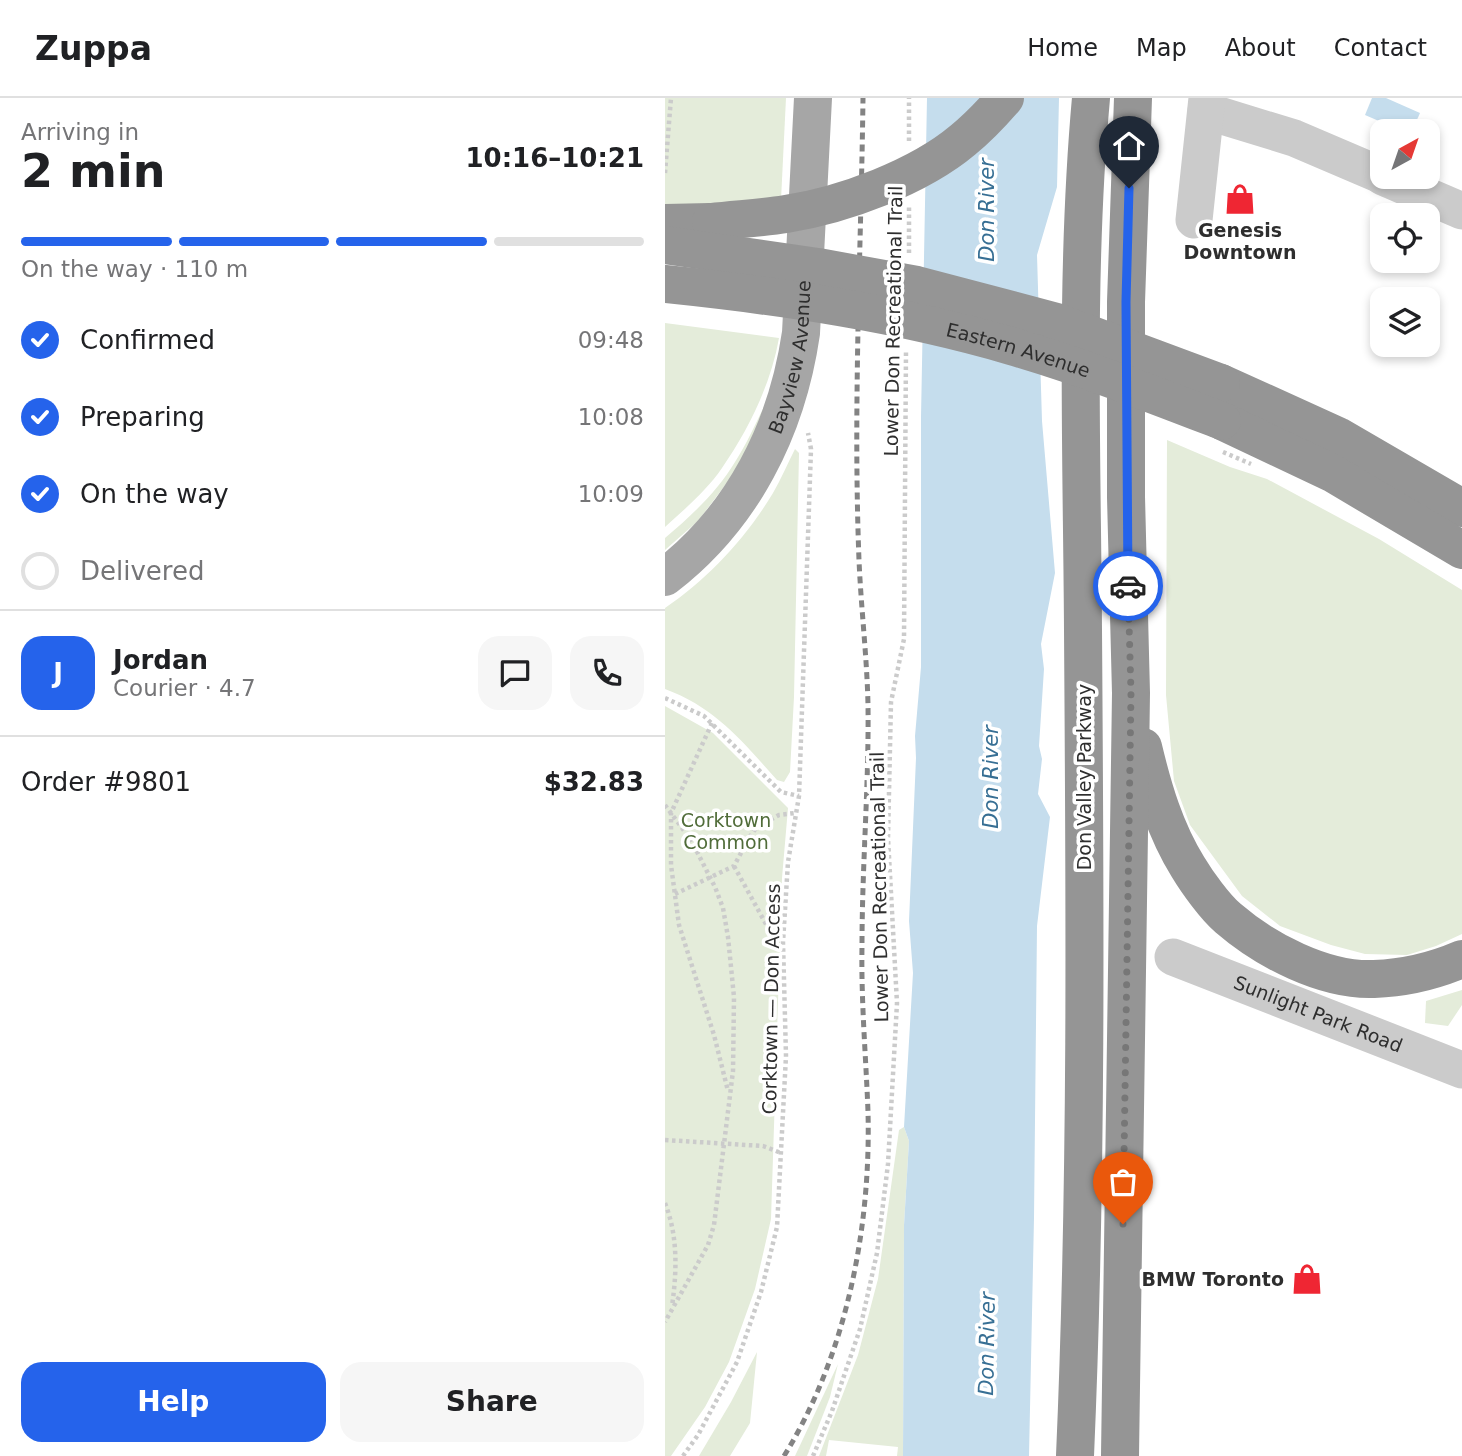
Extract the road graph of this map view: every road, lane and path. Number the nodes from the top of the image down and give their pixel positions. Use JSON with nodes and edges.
{"nodes":[{"id":1,"x":671,"y":98,"type":"edge"},
{"id":2,"x":813,"y":98,"type":"edge"},
{"id":3,"x":909,"y":98,"type":"edge"},
{"id":4,"x":1005,"y":98,"type":"edge"},
{"id":5,"x":1091,"y":98,"type":"edge"},
{"id":6,"x":1133,"y":98,"type":"edge"},
{"id":7,"x":1207,"y":105,"type":"edge"},
{"id":8,"x":666,"y":142,"type":"edge"},
{"id":9,"x":909,"y":154,"type":"dead end"},
{"id":10,"x":1370,"y":171,"type":"edge"},
{"id":11,"x":665,"y":173,"type":"edge"},
{"id":12,"x":1411,"y":189,"type":"edge"},
{"id":13,"x":909,"y":196,"type":"dead end"},
{"id":14,"x":1462,"y":211,"type":"edge"},
{"id":15,"x":1194,"y":220,"type":"dead end"},
{"id":16,"x":665,"y":223,"type":"edge"},
{"id":17,"x":665,"y":245,"type":"edge"},
{"id":18,"x":908,"y":265,"type":"dead end"},
{"id":19,"x":665,"y":284,"type":"edge"},
{"id":20,"x":898,"y":346,"type":"dead end"},
{"id":21,"x":807,"y":426,"type":"dead end"},
{"id":22,"x":1217,"y":434,"type":"junction"},
{"id":23,"x":1251,"y":464,"type":"dead end"},
{"id":24,"x":1455,"y":537,"type":"edge"},
{"id":25,"x":665,"y":577,"type":"edge"},
{"id":26,"x":1131,"y":693,"type":"junction"},
{"id":27,"x":665,"y":698,"type":"edge"},
{"id":28,"x":712,"y":723,"type":"junction"},
{"id":29,"x":799,"y":796,"type":"junction"},
{"id":30,"x":665,"y":805,"type":"edge"},
{"id":31,"x":671,"y":813,"type":"junction"},
{"id":32,"x":795,"y":813,"type":"junction"},
{"id":33,"x":734,"y":866,"type":"junction"},
{"id":34,"x":710,"y":876,"type":"junction"},
{"id":35,"x":675,"y":894,"type":"junction"},
{"id":36,"x":783,"y":942,"type":"junction"},
{"id":37,"x":1173,"y":957,"type":"dead end"},
{"id":38,"x":1462,"y":959,"type":"edge"},
{"id":39,"x":1462,"y":1070,"type":"edge"},
{"id":40,"x":729,"y":1096,"type":"junction"},
{"id":41,"x":665,"y":1140,"type":"edge"},
{"id":42,"x":724,"y":1142,"type":"junction"},
{"id":43,"x":781,"y":1153,"type":"junction"},
{"id":44,"x":665,"y":1203,"type":"edge"},
{"id":45,"x":671,"y":1310,"type":"junction"},
{"id":46,"x":665,"y":1322,"type":"edge"},
{"id":47,"x":683,"y":1456,"type":"edge"},
{"id":48,"x":813,"y":1456,"type":"edge"},
{"id":49,"x":1076,"y":1456,"type":"edge"},
{"id":50,"x":1120,"y":1456,"type":"edge"}],
"edges":[{"from":1,"to":8,"type":"path"},
{"from":2,"to":25,"type":"main road","name":"Bayview Avenue"},
{"from":3,"to":9,"type":"path"},
{"from":4,"to":16,"type":"highway","bridge":true},
{"from":5,"to":49,"type":"highway","name":"Don Valley Parkway"},
{"from":6,"to":26,"type":"highway"},
{"from":7,"to":10,"type":"street"},
{"from":7,"to":15,"type":"street"},
{"from":8,"to":11,"type":"path"},
{"from":12,"to":14,"type":"street"},
{"from":13,"to":18,"type":"path","name":"Lower Don Recreational Trail"},
{"from":17,"to":24,"type":"highway","name":"Eastern Avenue","bridge":true},
{"from":19,"to":22,"type":"highway","name":"Eastern Avenue","bridge":true},
{"from":20,"to":48,"type":"path","name":"Lower Don Recreational Trail"},
{"from":21,"to":29,"type":"path","name":"Corktown — Don Access"},
{"from":22,"to":23,"type":"path","bridge":true},
{"from":22,"to":24,"type":"highway","name":"Eastern Avenue"},
{"from":26,"to":38,"type":"highway"},
{"from":26,"to":50,"type":"highway"},
{"from":27,"to":28,"type":"path"},
{"from":28,"to":29,"type":"path"},
{"from":28,"to":31,"type":"path"},
{"from":29,"to":32,"type":"path","name":"Corktown — Don Access"},
{"from":30,"to":31,"type":"path"},
{"from":31,"to":34,"type":"path"},
{"from":31,"to":35,"type":"path"},
{"from":32,"to":33,"type":"path"},
{"from":32,"to":36,"type":"path","name":"Corktown — Don Access"},
{"from":33,"to":34,"type":"path"},
{"from":33,"to":36,"type":"path"},
{"from":34,"to":35,"type":"path"},
{"from":34,"to":40,"type":"path"},
{"from":35,"to":40,"type":"path"},
{"from":36,"to":43,"type":"path","name":"Corktown — Don Access"},
{"from":37,"to":39,"type":"street","name":"Sunlight Park Road"},
{"from":40,"to":42,"type":"path"},
{"from":41,"to":42,"type":"path"},
{"from":42,"to":43,"type":"path"},
{"from":42,"to":45,"type":"path"},
{"from":43,"to":47,"type":"path","name":"Corktown — Don Access"},
{"from":44,"to":45,"type":"path"},
{"from":45,"to":46,"type":"path"}]}
